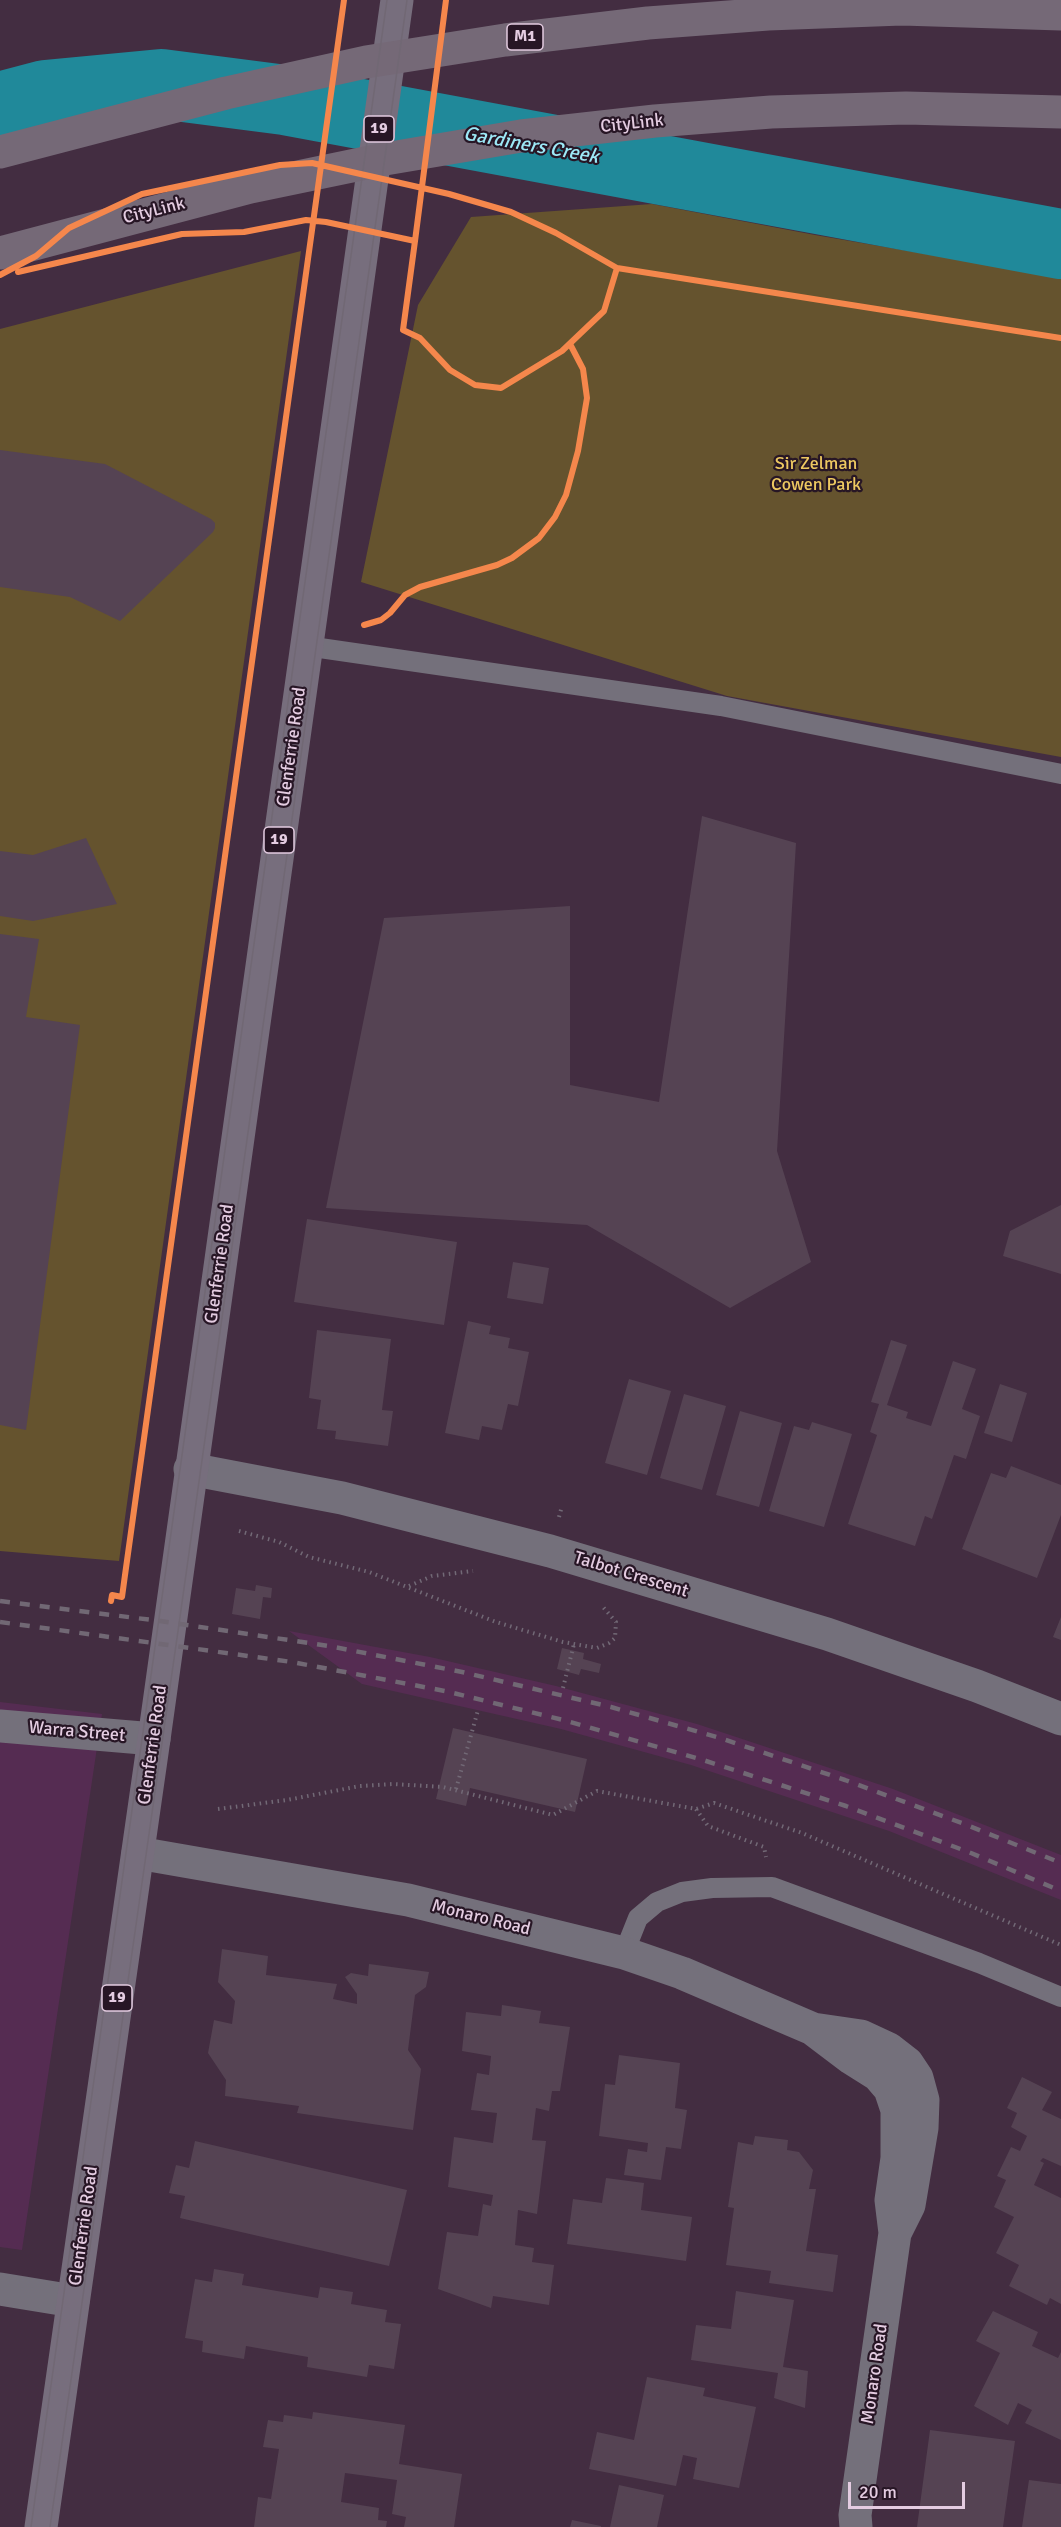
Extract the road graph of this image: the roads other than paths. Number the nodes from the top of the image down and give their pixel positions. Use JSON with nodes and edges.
{"nodes":[{"id":1,"x":397,"y":0,"type":"edge"},
{"id":2,"x":1061,"y":14,"type":"edge"},
{"id":3,"x":1061,"y":112,"type":"edge"},
{"id":4,"x":0,"y":152,"type":"edge"},
{"id":5,"x":0,"y":253,"type":"edge"},
{"id":6,"x":306,"y":646,"type":"junction"},
{"id":7,"x":1061,"y":774,"type":"edge"},
{"id":8,"x":190,"y":1469,"type":"junction"},
{"id":9,"x":1061,"y":1719,"type":"edge"},
{"id":10,"x":0,"y":1726,"type":"edge"},
{"id":11,"x":154,"y":1739,"type":"junction"},
{"id":12,"x":138,"y":1853,"type":"junction"},
{"id":13,"x":624,"y":1953,"type":"junction"},
{"id":14,"x":1061,"y":1997,"type":"edge"},
{"id":15,"x":0,"y":2289,"type":"edge"},
{"id":16,"x":73,"y":2301,"type":"junction"},
{"id":17,"x":853,"y":2523,"type":"edge"},
{"id":18,"x":41,"y":2527,"type":"edge"}],
"edges":[{"from":1,"to":6,"type":"main road","name":"Glenferrie Road","number":"19"},
{"from":2,"to":4,"type":"highway","number":"M1"},
{"from":3,"to":5,"type":"highway","name":"CityLink"},
{"from":6,"to":7,"type":"lane"},
{"from":6,"to":8,"type":"main road","name":"Glenferrie Road","number":"19"},
{"from":8,"to":9,"type":"street","name":"Talbot Crescent"},
{"from":8,"to":11,"type":"main road","name":"Glenferrie Road","number":"19"},
{"from":10,"to":11,"type":"street","name":"Warra Street"},
{"from":11,"to":12,"type":"main road","name":"Glenferrie Road","number":"19"},
{"from":12,"to":13,"type":"street","name":"Monaro Road"},
{"from":12,"to":16,"type":"main road","name":"Glenferrie Road","number":"19"},
{"from":13,"to":14,"type":"lane"},
{"from":13,"to":17,"type":"street","name":"Monaro Road"},
{"from":15,"to":16,"type":"street"},
{"from":16,"to":18,"type":"main road","name":"Glenferrie Road","number":"19"}]}
